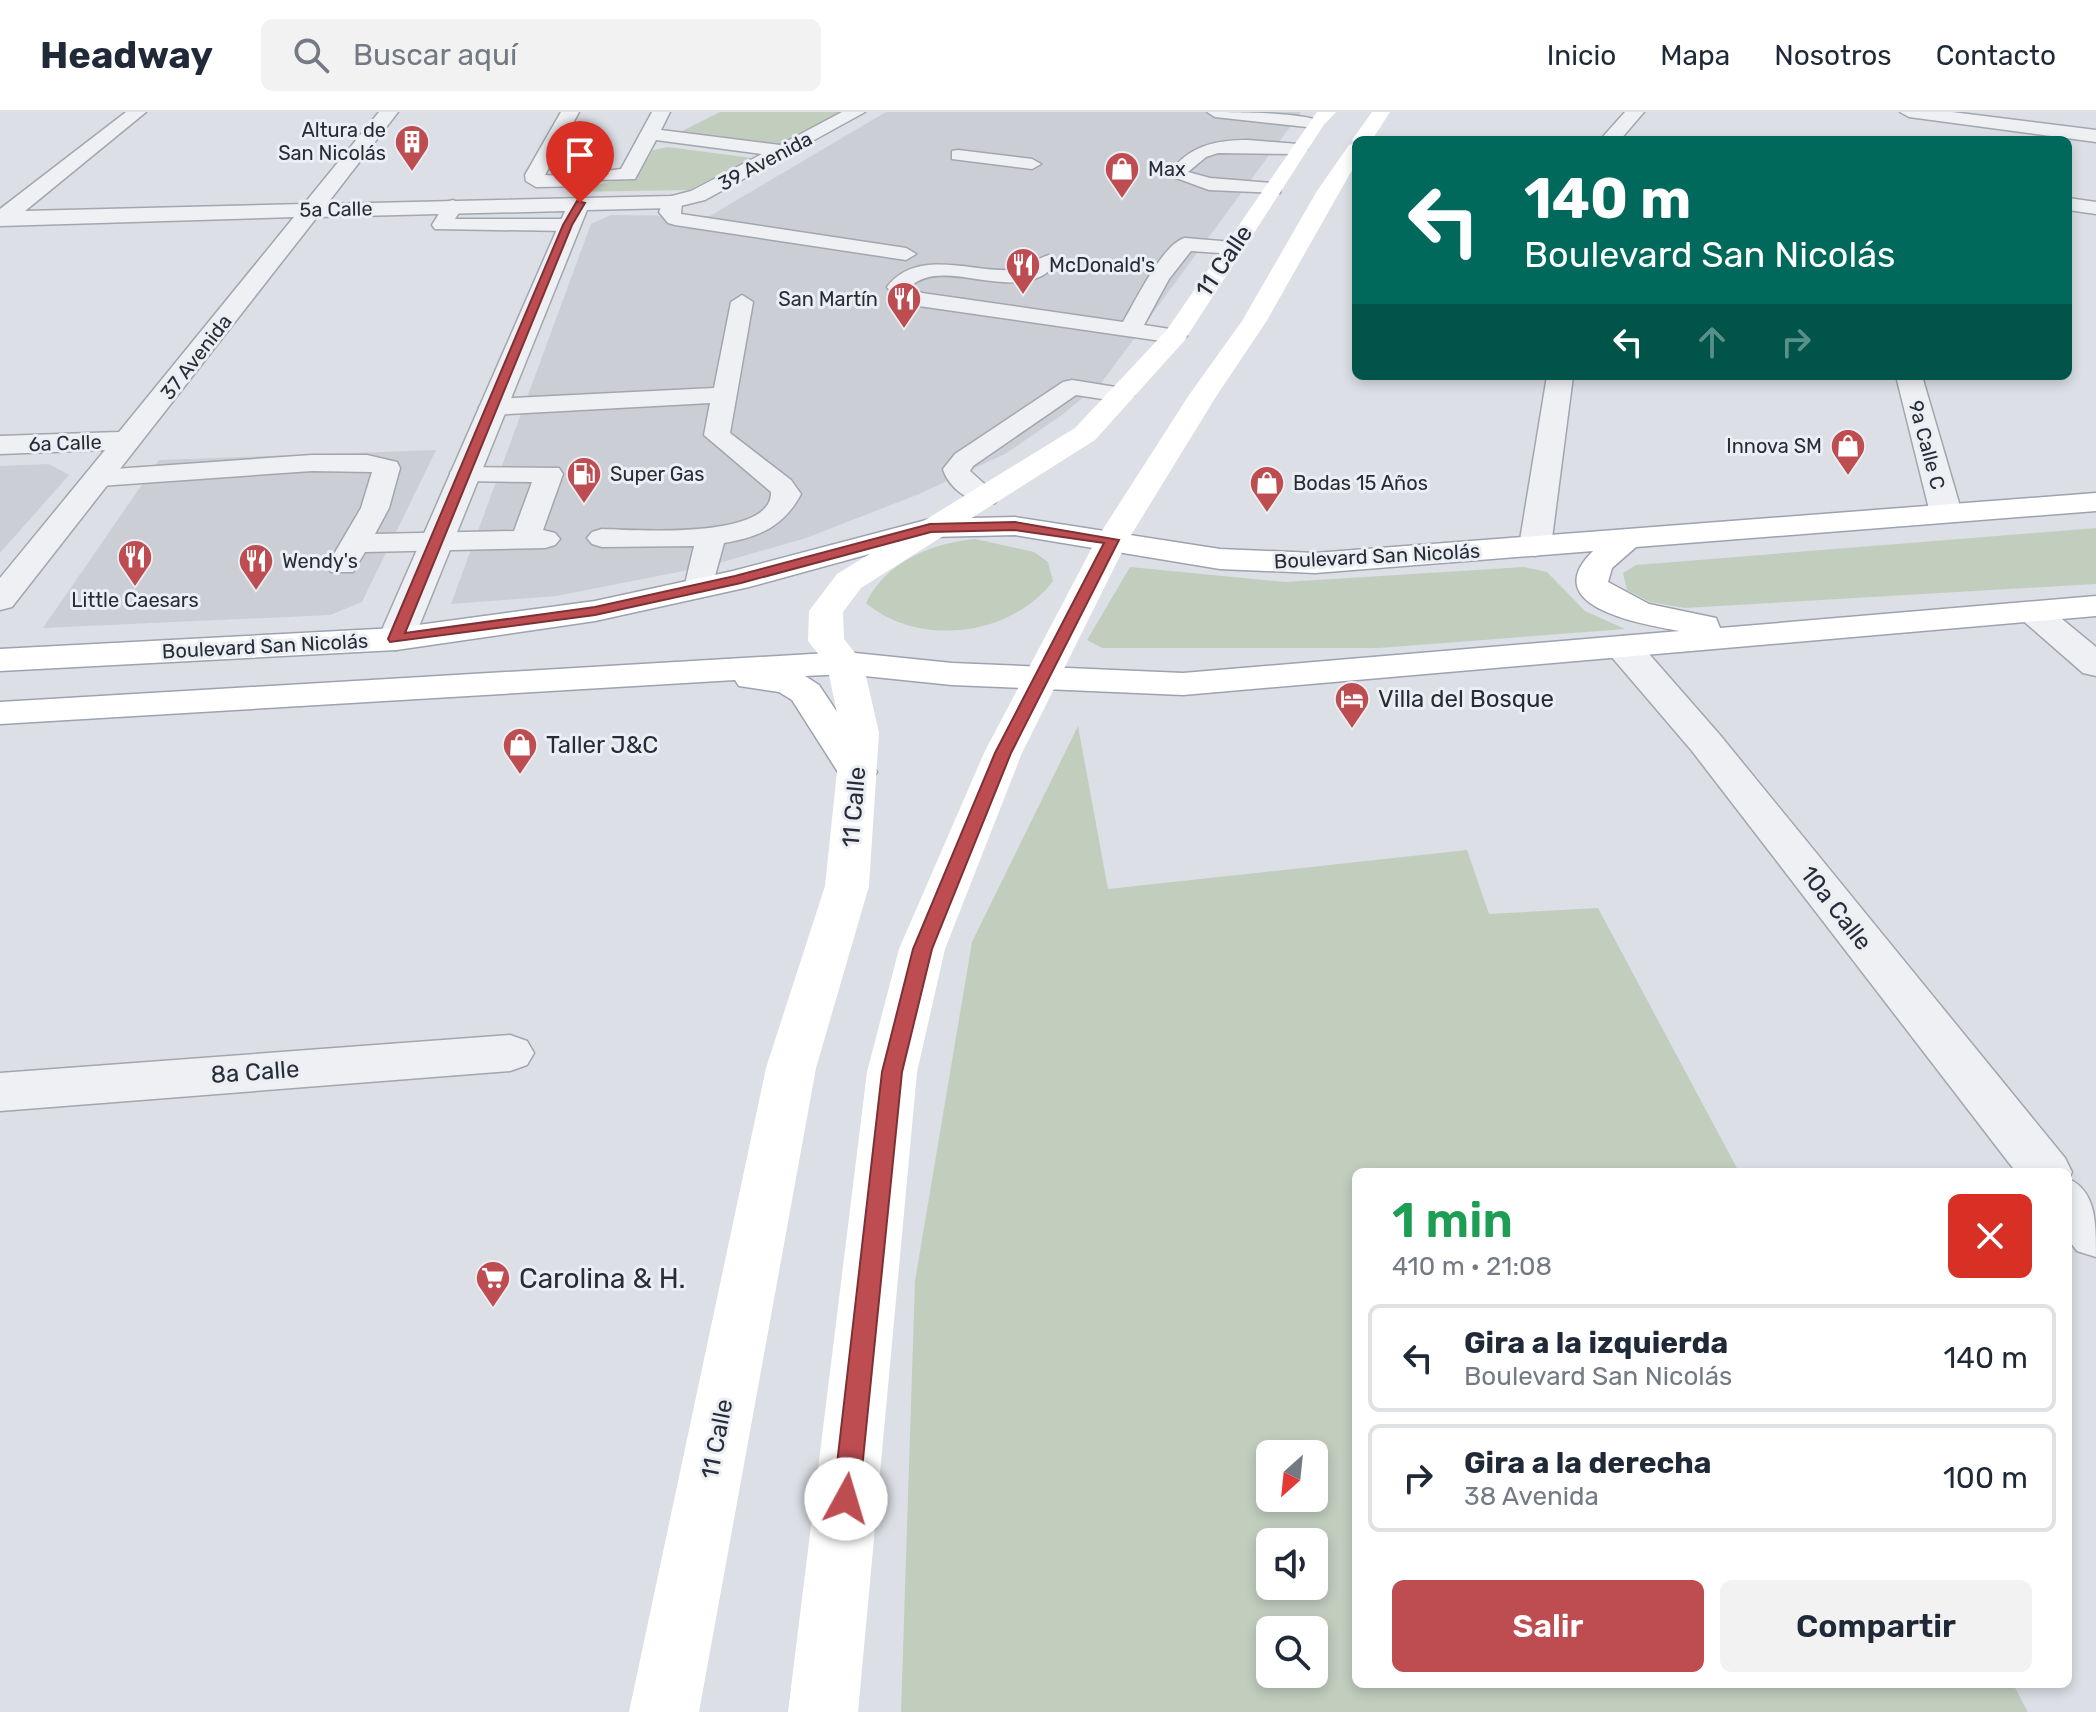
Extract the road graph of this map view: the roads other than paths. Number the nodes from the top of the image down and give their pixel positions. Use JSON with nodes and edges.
{"nodes":[{"id":1,"x":137,"y":112,"type":"edge"},
{"id":2,"x":389,"y":112,"type":"edge"},
{"id":3,"x":570,"y":112,"type":"edge"},
{"id":4,"x":661,"y":112,"type":"edge"},
{"id":5,"x":856,"y":112,"type":"edge"},
{"id":6,"x":1215,"y":112,"type":"edge"},
{"id":7,"x":1381,"y":112,"type":"edge"},
{"id":8,"x":1635,"y":112,"type":"edge"},
{"id":9,"x":1909,"y":112,"type":"edge"},
{"id":10,"x":1322,"y":118,"type":"edge"},
{"id":11,"x":1365,"y":136,"type":"edge"},
{"id":12,"x":1614,"y":136,"type":"edge"},
{"id":13,"x":2096,"y":136,"type":"edge"},
{"id":14,"x":648,"y":138,"type":"junction"},
{"id":15,"x":1298,"y":149,"type":"junction"},
{"id":16,"x":778,"y":154,"type":"junction"},
{"id":17,"x":958,"y":155,"type":"dead end"},
{"id":18,"x":1352,"y":155,"type":"edge"},
{"id":19,"x":1032,"y":164,"type":"dead end"},
{"id":20,"x":1273,"y":189,"type":"junction"},
{"id":21,"x":672,"y":202,"type":"junction"},
{"id":22,"x":2072,"y":205,"type":"edge"},
{"id":23,"x":2096,"y":208,"type":"edge"},
{"id":24,"x":314,"y":209,"type":"junction"},
{"id":25,"x":574,"y":214,"type":"junction"},
{"id":26,"x":1,"y":218,"type":"edge"},
{"id":27,"x":1233,"y":248,"type":"junction"},
{"id":28,"x":906,"y":254,"type":"dead end"},
{"id":29,"x":1049,"y":261,"type":"dead end"},
{"id":30,"x":1184,"y":281,"type":"junction"},
{"id":31,"x":742,"y":302,"type":"dead end"},
{"id":32,"x":1130,"y":330,"type":"junction"},
{"id":33,"x":1175,"y":336,"type":"junction"},
{"id":34,"x":1559,"y":380,"type":"edge"},
{"id":35,"x":1910,"y":380,"type":"edge"},
{"id":36,"x":724,"y":395,"type":"junction"},
{"id":37,"x":1122,"y":395,"type":"junction"},
{"id":38,"x":492,"y":407,"type":"junction"},
{"id":39,"x":131,"y":440,"type":"junction"},
{"id":40,"x":0,"y":445,"type":"edge"},
{"id":41,"x":464,"y":473,"type":"junction"},
{"id":42,"x":100,"y":478,"type":"junction"},
{"id":43,"x":985,"y":497,"type":"junction"},
{"id":44,"x":2096,"y":502,"type":"edge"},
{"id":45,"x":1946,"y":513,"type":"junction"},
{"id":46,"x":930,"y":528,"type":"junction"},
{"id":47,"x":602,"y":538,"type":"dead end"},
{"id":48,"x":711,"y":538,"type":"junction"},
{"id":49,"x":1627,"y":539,"type":"junction"},
{"id":50,"x":436,"y":540,"type":"junction"},
{"id":51,"x":1112,"y":540,"type":"junction"},
{"id":52,"x":1535,"y":546,"type":"junction"},
{"id":53,"x":699,"y":588,"type":"junction"},
{"id":54,"x":0,"y":600,"type":"edge"},
{"id":55,"x":2096,"y":606,"type":"edge"},
{"id":56,"x":2033,"y":612,"type":"junction"},
{"id":57,"x":1768,"y":635,"type":"junction"},
{"id":58,"x":396,"y":639,"type":"junction"},
{"id":59,"x":1623,"y":647,"type":"junction"},
{"id":60,"x":0,"y":660,"type":"edge"},
{"id":61,"x":845,"y":663,"type":"junction"},
{"id":62,"x":2096,"y":665,"type":"edge"},
{"id":63,"x":650,"y":674,"type":"junction"},
{"id":64,"x":1044,"y":679,"type":"junction"},
{"id":65,"x":0,"y":713,"type":"edge"},
{"id":66,"x":857,"y":772,"type":"junction"},
{"id":67,"x":510,"y":1053,"type":"dead end"},
{"id":68,"x":0,"y":1092,"type":"edge"},
{"id":69,"x":2043,"y":1168,"type":"edge"},
{"id":70,"x":2072,"y":1205,"type":"edge"},
{"id":71,"x":2096,"y":1235,"type":"edge"},
{"id":72,"x":664,"y":1712,"type":"edge"},
{"id":73,"x":823,"y":1712,"type":"edge"}],
"edges":[{"from":1,"to":26,"type":"street"},
{"from":2,"to":24,"type":"street","name":"37 Avenida"},
{"from":3,"to":14,"type":"street"},
{"from":4,"to":14,"type":"street"},
{"from":5,"to":16,"type":"street","name":"39 Avenida"},
{"from":6,"to":10,"type":"lane"},
{"from":7,"to":11,"type":"main road"},
{"from":8,"to":12,"type":"street"},
{"from":9,"to":13,"type":"street"},
{"from":10,"to":15,"type":"main road","name":"11 Calle"},
{"from":14,"to":16,"type":"street"},
{"from":15,"to":20,"type":"main road","name":"11 Calle"},
{"from":15,"to":20,"type":"lane"},
{"from":16,"to":21,"type":"street","name":"39 Avenida"},
{"from":17,"to":19,"type":"lane"},
{"from":18,"to":51,"type":"main road"},
{"from":20,"to":27,"type":"main road","name":"11 Calle"},
{"from":21,"to":25,"type":"street","name":"5a Calle"},
{"from":21,"to":28,"type":"lane"},
{"from":22,"to":23,"type":"street"},
{"from":24,"to":25,"type":"street","name":"5a Calle"},
{"from":24,"to":26,"type":"street","name":"5a Calle"},
{"from":24,"to":39,"type":"street","name":"37 Avenida"},
{"from":25,"to":38,"type":"street"},
{"from":27,"to":30,"type":"main road","name":"11 Calle"},
{"from":27,"to":30,"type":"lane"},
{"from":29,"to":32,"type":"lane"},
{"from":30,"to":32,"type":"lane"},
{"from":30,"to":33,"type":"main road","name":"11 Calle"},
{"from":31,"to":36,"type":"lane"},
{"from":32,"to":33,"type":"lane"},
{"from":33,"to":37,"type":"main road","name":"11 Calle"},
{"from":34,"to":52,"type":"street"},
{"from":35,"to":45,"type":"street","name":"9a Calle C"},
{"from":36,"to":38,"type":"lane"},
{"from":36,"to":48,"type":"lane"},
{"from":37,"to":43,"type":"main road","name":"11 Calle"},
{"from":37,"to":43,"type":"lane"},
{"from":38,"to":41,"type":"street"},
{"from":39,"to":40,"type":"street","name":"6a Calle"},
{"from":39,"to":42,"type":"street","name":"37 Avenida"},
{"from":41,"to":50,"type":"street"},
{"from":41,"to":50,"type":"lane"},
{"from":42,"to":50,"type":"lane"},
{"from":42,"to":54,"type":"street","name":"37 Avenida"},
{"from":43,"to":46,"type":"main road","name":"11 Calle"},
{"from":44,"to":45,"type":"main road","name":"Boulevard San Nicolás"},
{"from":45,"to":49,"type":"main road","name":"Boulevard San Nicolás"},
{"from":46,"to":51,"type":"main road","name":"Boulevard San Nicolás"},
{"from":46,"to":53,"type":"main road","name":"Boulevard San Nicolás"},
{"from":46,"to":61,"type":"main road","name":"11 Calle"},
{"from":47,"to":48,"type":"lane"},
{"from":48,"to":53,"type":"lane"},
{"from":49,"to":52,"type":"main road","name":"Boulevard San Nicolás"},
{"from":49,"to":57,"type":"main road"},
{"from":50,"to":58,"type":"street"},
{"from":51,"to":52,"type":"main road","name":"Boulevard San Nicolás"},
{"from":51,"to":64,"type":"main road"},
{"from":53,"to":58,"type":"main road","name":"Boulevard San Nicolás"},
{"from":55,"to":56,"type":"main road"},
{"from":56,"to":57,"type":"main road"},
{"from":56,"to":62,"type":"street"},
{"from":57,"to":59,"type":"main road"},
{"from":58,"to":60,"type":"main road","name":"Boulevard San Nicolás"},
{"from":59,"to":64,"type":"main road"},
{"from":59,"to":69,"type":"street","name":"10a Calle"},
{"from":61,"to":63,"type":"main road"},
{"from":61,"to":64,"type":"main road"},
{"from":61,"to":66,"type":"main road","name":"11 Calle"},
{"from":63,"to":65,"type":"main road"},
{"from":63,"to":66,"type":"main road"},
{"from":64,"to":73,"type":"main road"},
{"from":66,"to":72,"type":"main road","name":"11 Calle"},
{"from":67,"to":68,"type":"street","name":"8a Calle"},
{"from":70,"to":71,"type":"street"}]}
